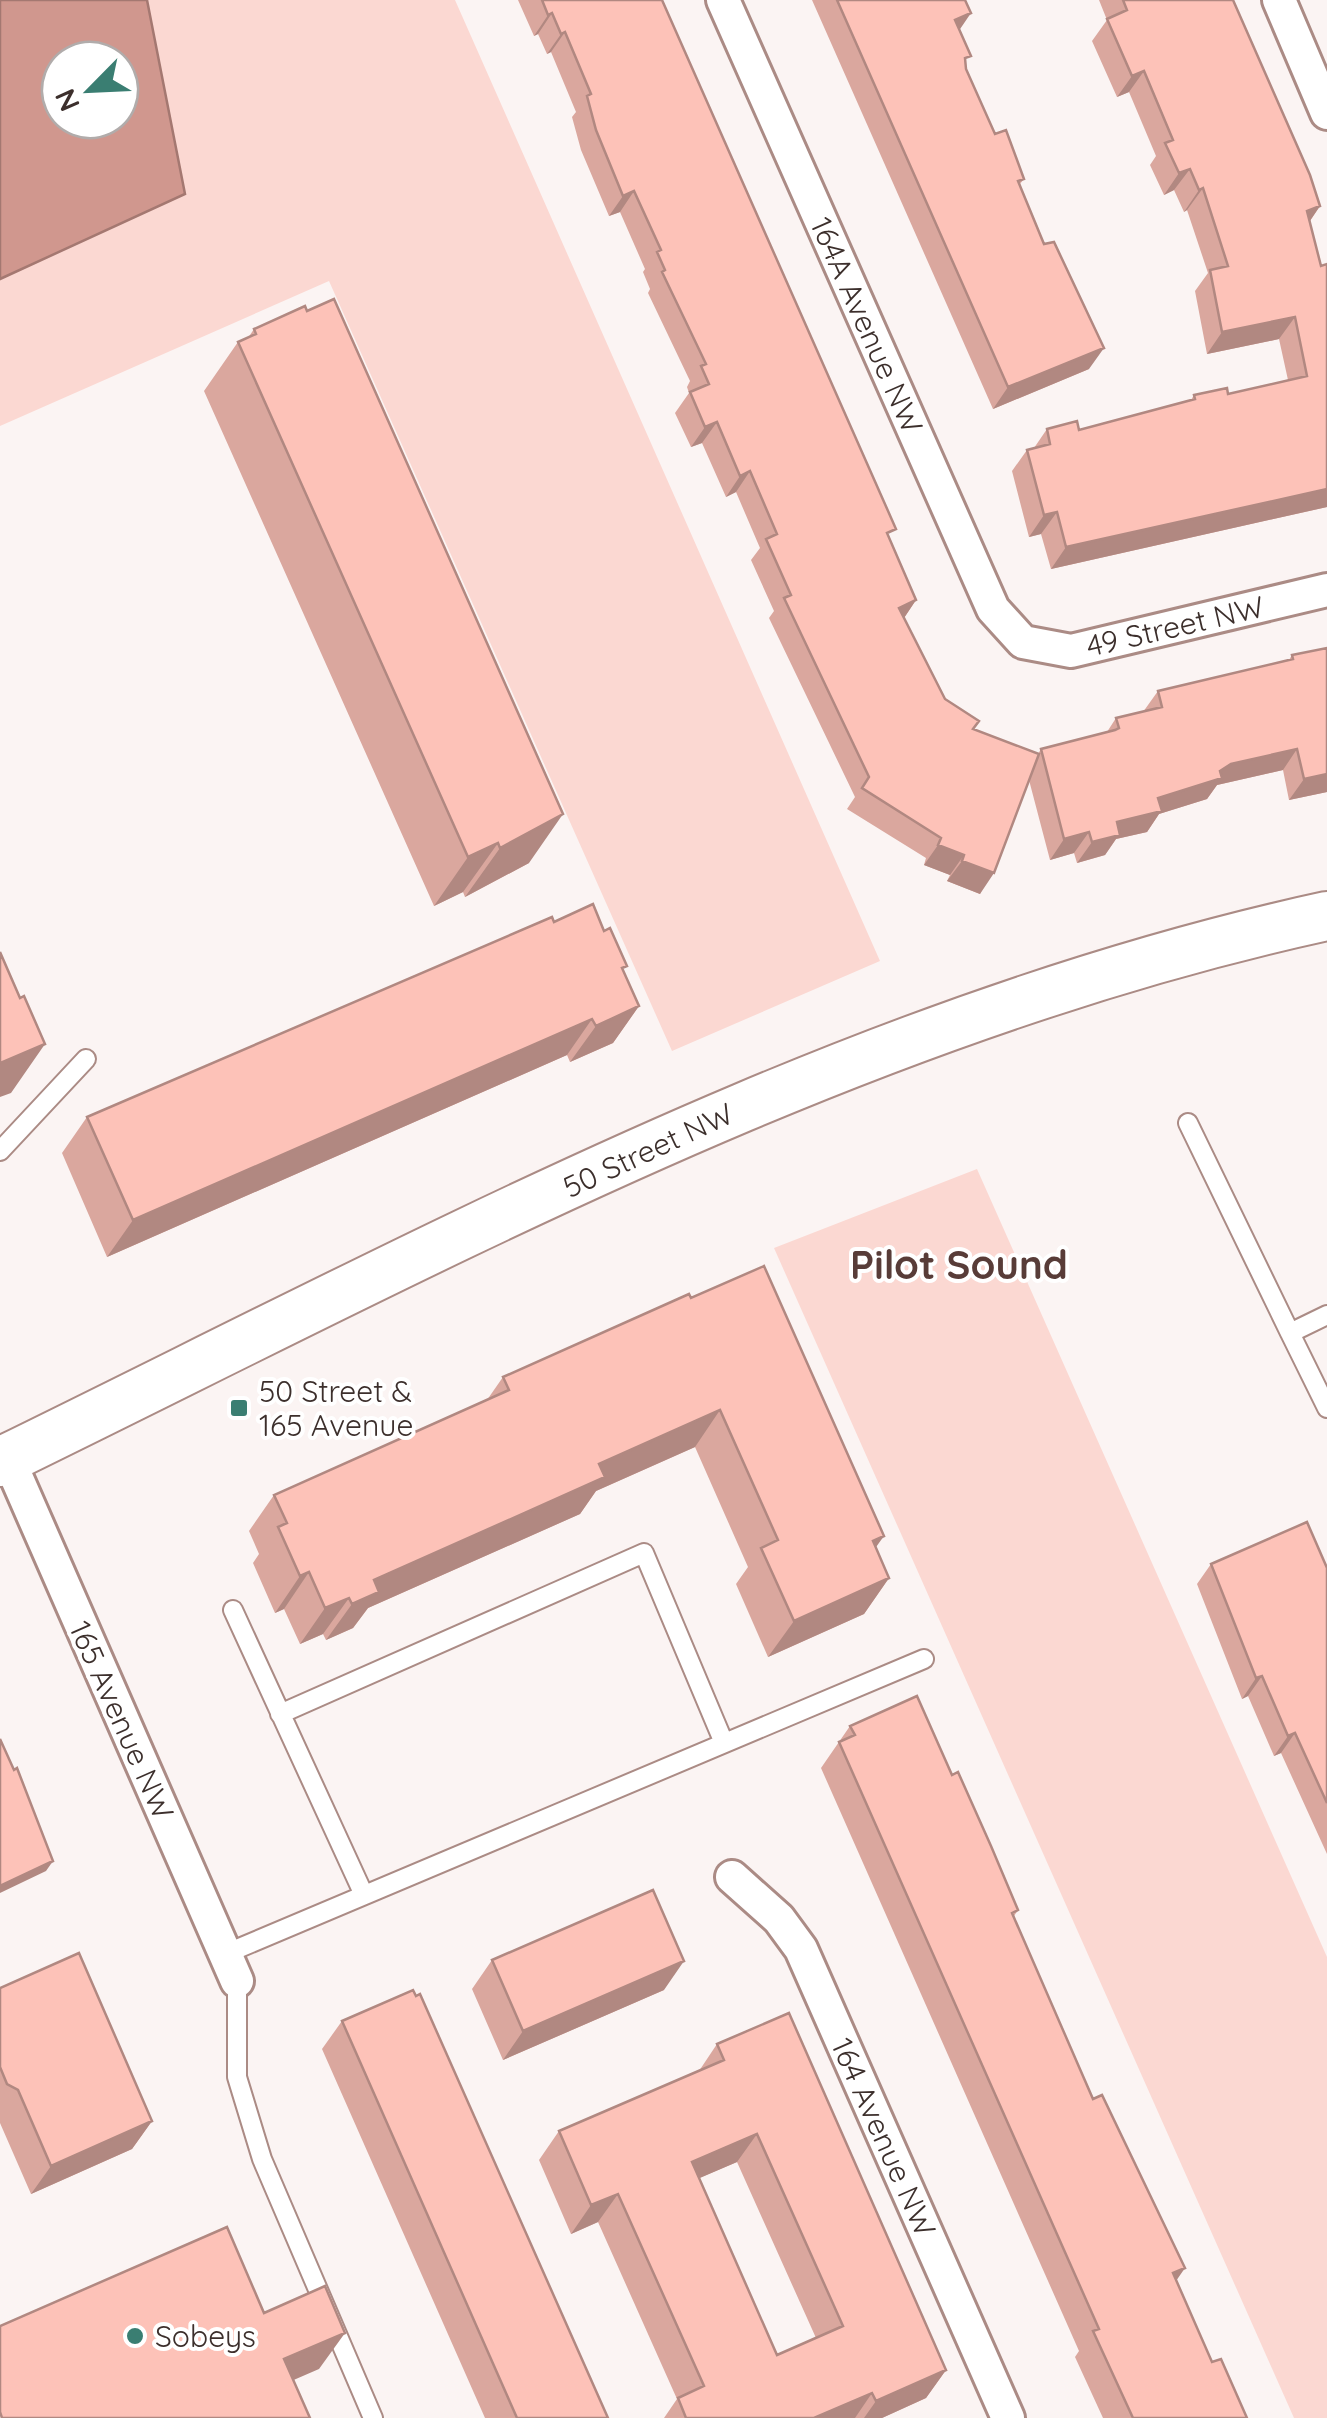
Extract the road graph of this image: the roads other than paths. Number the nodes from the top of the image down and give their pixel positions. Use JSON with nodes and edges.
{"nodes":[{"id":1,"x":723,"y":0,"type":"edge"},
{"id":2,"x":1279,"y":0,"type":"edge"},
{"id":3,"x":1327,"y":112,"type":"edge"},
{"id":4,"x":1327,"y":590,"type":"edge"},
{"id":5,"x":1023,"y":642,"type":"joint"},
{"id":6,"x":1327,"y":916,"type":"edge"},
{"id":7,"x":86,"y":1059,"type":"dead end"},
{"id":8,"x":1188,"y":1123,"type":"dead end"},
{"id":9,"x":0,"y":1151,"type":"edge"},
{"id":10,"x":1327,"y":1315,"type":"edge"},
{"id":11,"x":1290,"y":1333,"type":"junction"},
{"id":12,"x":1327,"y":1408,"type":"edge"},
{"id":13,"x":3,"y":1454,"type":"edge"},
{"id":14,"x":232,"y":1610,"type":"dead end"},
{"id":15,"x":924,"y":1659,"type":"dead end"},
{"id":16,"x":280,"y":1714,"type":"junction"},
{"id":17,"x":724,"y":1743,"type":"junction"},
{"id":18,"x":732,"y":1877,"type":"dead end"},
{"id":19,"x":364,"y":1895,"type":"junction"},
{"id":20,"x":231,"y":1968,"type":"junction"},
{"id":21,"x":373,"y":2418,"type":"edge"},
{"id":22,"x":1008,"y":2418,"type":"edge"}],
"edges":[{"from":1,"to":5,"type":"street","name":"164A Avenue NW"},
{"from":2,"to":3,"type":"street"},
{"from":4,"to":5,"type":"street","name":"49 Street NW"},
{"from":6,"to":13,"type":"main road","name":"50 Street NW"},
{"from":7,"to":9,"type":"lane"},
{"from":8,"to":11,"type":"lane"},
{"from":10,"to":11,"type":"lane"},
{"from":11,"to":12,"type":"lane"},
{"from":13,"to":20,"type":"street","name":"165 Avenue NW"},
{"from":14,"to":16,"type":"lane"},
{"from":15,"to":17,"type":"lane"},
{"from":16,"to":17,"type":"lane"},
{"from":16,"to":19,"type":"lane"},
{"from":17,"to":19,"type":"lane"},
{"from":18,"to":22,"type":"street","name":"164 Avenue NW"},
{"from":19,"to":20,"type":"lane"},
{"from":20,"to":21,"type":"lane"}]}
